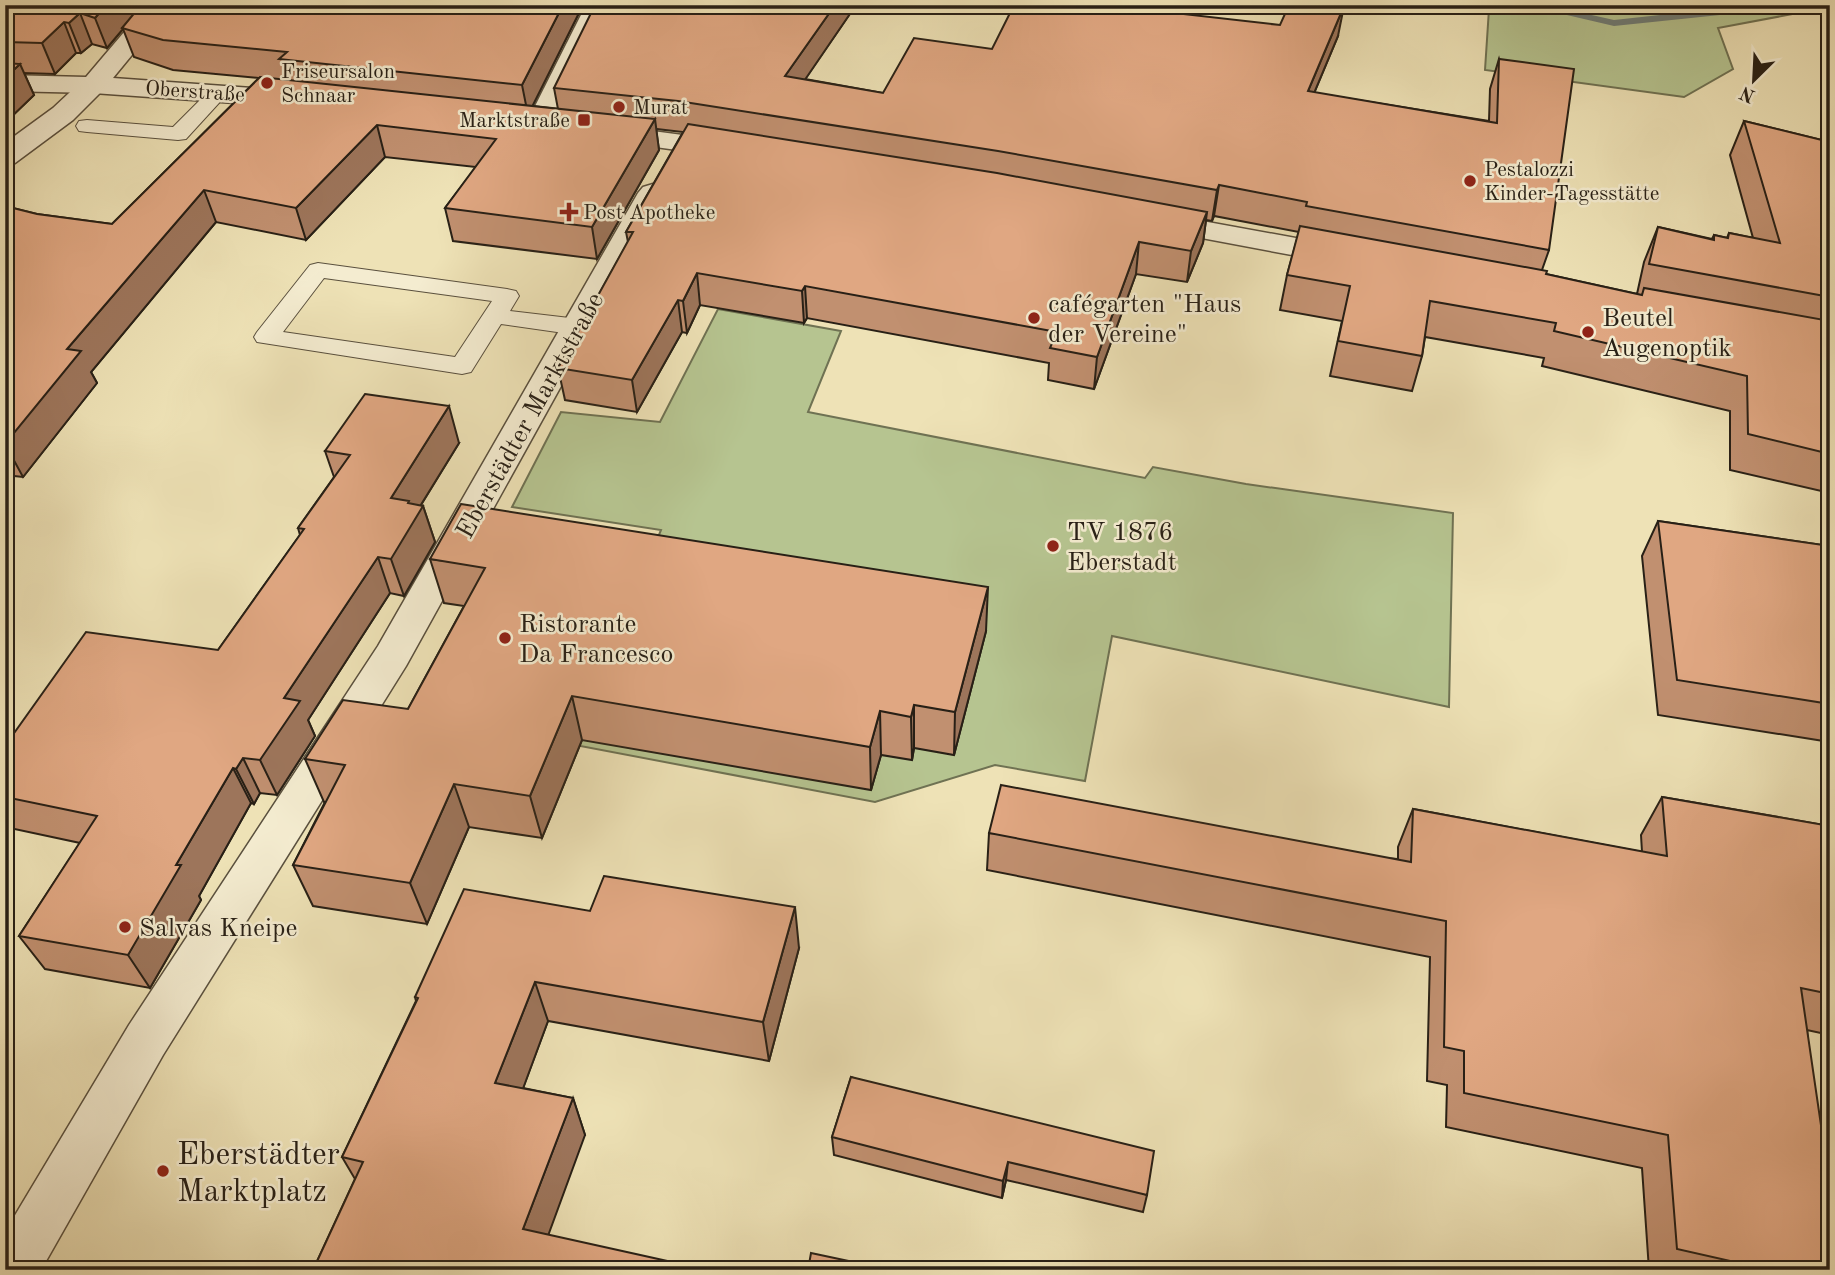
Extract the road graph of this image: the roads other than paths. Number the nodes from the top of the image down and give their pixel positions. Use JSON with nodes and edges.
{"nodes":[{"id":1,"x":161,"y":5,"type":"edge"},
{"id":2,"x":599,"y":5,"type":"edge"},
{"id":3,"x":5,"y":83,"type":"edge"},
{"id":4,"x":93,"y":85,"type":"junction"},
{"id":5,"x":219,"y":92,"type":"junction"},
{"id":6,"x":323,"y":103,"type":"edge"},
{"id":7,"x":87,"y":126,"type":"dead end"},
{"id":8,"x":681,"y":142,"type":"junction"},
{"id":9,"x":760,"y":154,"type":"edge"},
{"id":10,"x":5,"y":158,"type":"edge"},
{"id":11,"x":1130,"y":217,"type":"edge"},
{"id":12,"x":1369,"y":261,"type":"edge"},
{"id":13,"x":494,"y":316,"type":"junction"},
{"id":14,"x":578,"y":327,"type":"junction"},
{"id":15,"x":12,"y":1270,"type":"edge"}],
"edges":[{"from":1,"to":4,"type":"street"},
{"from":2,"to":8,"type":"street"},
{"from":3,"to":4,"type":"street","name":"Oberstraße"},
{"from":4,"to":5,"type":"street","name":"Oberstraße"},
{"from":4,"to":10,"type":"street"},
{"from":5,"to":6,"type":"street","name":"Oberstraße"},
{"from":5,"to":7,"type":"lane"},
{"from":8,"to":9,"type":"street"},
{"from":8,"to":14,"type":"street","name":"Eberstädter Marktstraße"},
{"from":11,"to":12,"type":"street"},
{"from":13,"to":13,"type":"lane"},
{"from":13,"to":14,"type":"lane"},
{"from":14,"to":15,"type":"street","name":"Eberstädter Marktstraße"}]}
